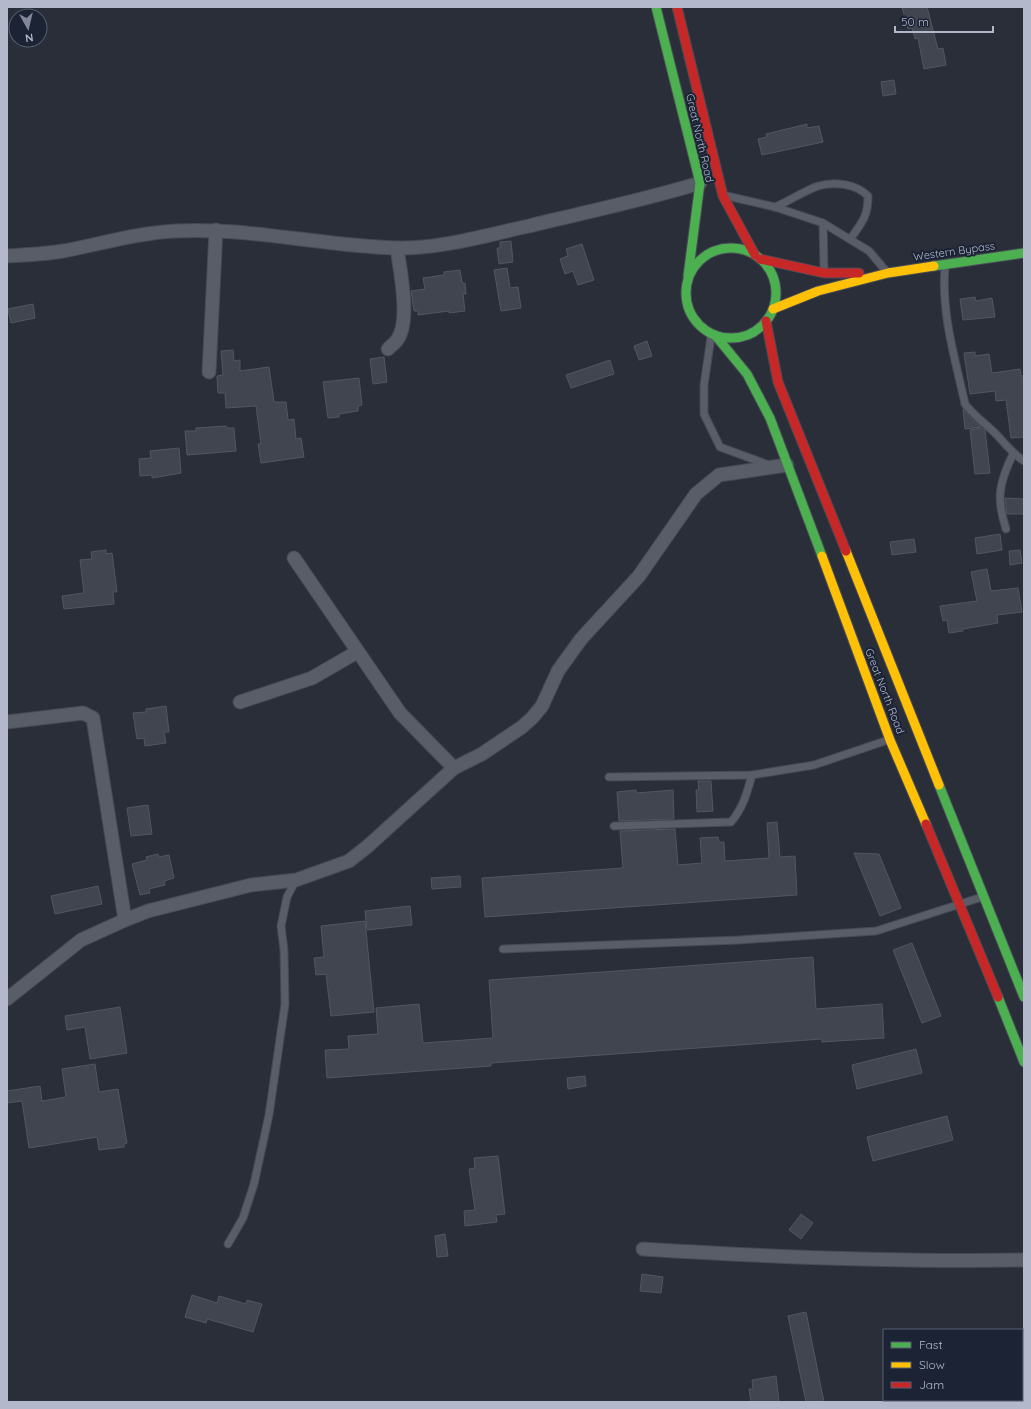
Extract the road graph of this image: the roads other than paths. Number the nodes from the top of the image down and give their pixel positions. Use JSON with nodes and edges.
{"nodes":[{"id":1,"x":656,"y":7,"type":"edge"},
{"id":2,"x":677,"y":7,"type":"edge"},
{"id":3,"x":700,"y":183,"type":"junction"},
{"id":4,"x":723,"y":196,"type":"junction"},
{"id":5,"x":775,"y":208,"type":"junction"},
{"id":6,"x":823,"y":222,"type":"junction"},
{"id":7,"x":216,"y":230,"type":"junction"},
{"id":8,"x":851,"y":238,"type":"junction"},
{"id":9,"x":397,"y":248,"type":"junction"},
{"id":10,"x":1024,"y":253,"type":"edge"},
{"id":11,"x":7,"y":256,"type":"edge"},
{"id":12,"x":757,"y":257,"type":"junction"},
{"id":13,"x":946,"y":264,"type":"junction"},
{"id":14,"x":824,"y":272,"type":"junction"},
{"id":15,"x":888,"y":273,"type":"junction"},
{"id":16,"x":688,"y":277,"type":"junction"},
{"id":17,"x":773,"y":309,"type":"junction"},
{"id":18,"x":766,"y":321,"type":"junction"},
{"id":19,"x":713,"y":335,"type":"junction"},
{"id":20,"x":388,"y":349,"type":"dead end"},
{"id":21,"x":209,"y":372,"type":"dead end"},
{"id":22,"x":1013,"y":454,"type":"junction"},
{"id":23,"x":1024,"y":461,"type":"edge"},
{"id":24,"x":787,"y":465,"type":"junction"},
{"id":25,"x":773,"y":467,"type":"junction"},
{"id":26,"x":1006,"y":529,"type":"dead end"},
{"id":27,"x":294,"y":558,"type":"dead end"},
{"id":28,"x":357,"y":652,"type":"junction"},
{"id":29,"x":240,"y":702,"type":"dead end"},
{"id":30,"x":7,"y":722,"type":"edge"},
{"id":31,"x":890,"y":740,"type":"junction"},
{"id":32,"x":454,"y":768,"type":"junction"},
{"id":33,"x":752,"y":775,"type":"junction"},
{"id":34,"x":609,"y":777,"type":"dead end"},
{"id":35,"x":614,"y":826,"type":"dead end"},
{"id":36,"x":296,"y":880,"type":"junction"},
{"id":37,"x":984,"y":896,"type":"junction"},
{"id":38,"x":961,"y":905,"type":"junction"},
{"id":39,"x":126,"y":920,"type":"junction"},
{"id":40,"x":503,"y":949,"type":"dead end"},
{"id":41,"x":1023,"y":992,"type":"edge"},
{"id":42,"x":7,"y":999,"type":"edge"},
{"id":43,"x":1024,"y":1062,"type":"edge"},
{"id":44,"x":228,"y":1244,"type":"dead end"},
{"id":45,"x":643,"y":1249,"type":"dead end"},
{"id":46,"x":1024,"y":1260,"type":"edge"}],
"edges":[{"from":1,"to":3,"type":"main road","name":"Great North Road"},
{"from":2,"to":4,"type":"main road","name":"Great North Road"},
{"from":3,"to":9,"type":"street"},
{"from":3,"to":16,"type":"main road","name":"Great North Road"},
{"from":4,"to":5,"type":"lane"},
{"from":4,"to":12,"type":"main road","name":"Great North Road"},
{"from":5,"to":6,"type":"lane"},
{"from":5,"to":8,"type":"lane"},
{"from":6,"to":8,"type":"lane"},
{"from":6,"to":14,"type":"lane"},
{"from":7,"to":9,"type":"street"},
{"from":7,"to":11,"type":"street"},
{"from":7,"to":21,"type":"street"},
{"from":8,"to":15,"type":"lane"},
{"from":9,"to":20,"type":"street"},
{"from":10,"to":13,"type":"main road","name":"Western Bypass"},
{"from":12,"to":14,"type":"main road","name":"Western Bypass"},
{"from":12,"to":16,"type":"main road"},
{"from":12,"to":17,"type":"main road"},
{"from":13,"to":15,"type":"main road","name":"Western Bypass"},
{"from":13,"to":22,"type":"lane"},
{"from":14,"to":15,"type":"main road","name":"Western Bypass"},
{"from":15,"to":17,"type":"main road","name":"Western Bypass"},
{"from":16,"to":19,"type":"main road"},
{"from":17,"to":18,"type":"main road"},
{"from":18,"to":19,"type":"main road"},
{"from":18,"to":37,"type":"main road","name":"Great North Road"},
{"from":19,"to":24,"type":"main road","name":"Great North Road"},
{"from":19,"to":25,"type":"lane"},
{"from":22,"to":23,"type":"lane"},
{"from":22,"to":26,"type":"lane"},
{"from":24,"to":25,"type":"street"},
{"from":24,"to":31,"type":"main road","name":"Great North Road"},
{"from":25,"to":32,"type":"street"},
{"from":27,"to":28,"type":"street"},
{"from":28,"to":29,"type":"street"},
{"from":28,"to":32,"type":"street"},
{"from":30,"to":39,"type":"street"},
{"from":31,"to":33,"type":"lane"},
{"from":31,"to":38,"type":"main road","name":"Great North Road"},
{"from":32,"to":36,"type":"street"},
{"from":33,"to":34,"type":"lane"},
{"from":33,"to":35,"type":"lane"},
{"from":36,"to":39,"type":"street"},
{"from":36,"to":44,"type":"lane"},
{"from":37,"to":38,"type":"lane"},
{"from":37,"to":41,"type":"main road","name":"Great North Road"},
{"from":38,"to":40,"type":"lane"},
{"from":38,"to":43,"type":"main road","name":"Great North Road"},
{"from":39,"to":42,"type":"street"},
{"from":45,"to":46,"type":"street"}]}
